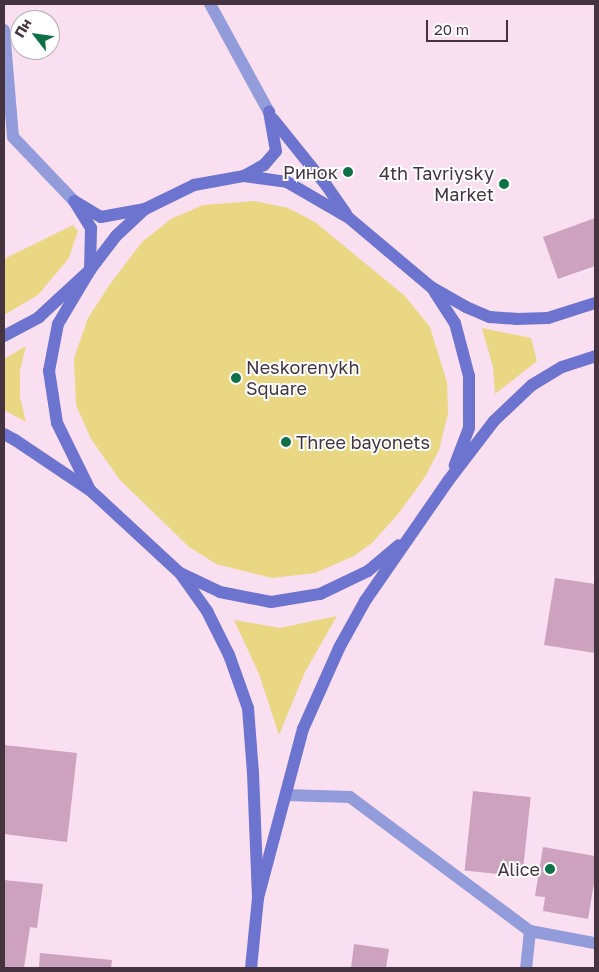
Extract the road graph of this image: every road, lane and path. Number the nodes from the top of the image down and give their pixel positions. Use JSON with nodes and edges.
{"nodes":[{"id":1,"x":210,"y":4,"type":"edge"},
{"id":2,"x":4,"y":30,"type":"edge"},
{"id":3,"x":269,"y":112,"type":"junction"},
{"id":4,"x":244,"y":176,"type":"junction"},
{"id":5,"x":74,"y":201,"type":"junction"},
{"id":6,"x":145,"y":209,"type":"junction"},
{"id":7,"x":349,"y":218,"type":"junction"},
{"id":8,"x":90,"y":270,"type":"junction"},
{"id":9,"x":431,"y":288,"type":"junction"},
{"id":10,"x":595,"y":303,"type":"edge"},
{"id":11,"x":4,"y":336,"type":"edge"},
{"id":12,"x":595,"y":356,"type":"edge"},
{"id":13,"x":4,"y":434,"type":"edge"},
{"id":14,"x":448,"y":481,"type":"junction"},
{"id":15,"x":90,"y":491,"type":"junction"},
{"id":16,"x":412,"y":533,"type":"junction"},
{"id":17,"x":180,"y":572,"type":"junction"},
{"id":18,"x":286,"y":795,"type":"junction"},
{"id":19,"x":258,"y":898,"type":"junction"},
{"id":20,"x":530,"y":931,"type":"junction"},
{"id":21,"x":595,"y":943,"type":"edge"},
{"id":22,"x":251,"y":968,"type":"edge"},
{"id":23,"x":526,"y":968,"type":"edge"}],
"edges":[{"from":1,"to":3,"type":"street"},
{"from":2,"to":5,"type":"street"},
{"from":3,"to":4,"type":"street"},
{"from":3,"to":7,"type":"street"},
{"from":4,"to":6,"type":"street"},
{"from":4,"to":7,"type":"street"},
{"from":5,"to":6,"type":"street"},
{"from":5,"to":8,"type":"street"},
{"from":6,"to":8,"type":"street"},
{"from":7,"to":9,"type":"street"},
{"from":8,"to":11,"type":"street"},
{"from":8,"to":15,"type":"street"},
{"from":9,"to":10,"type":"street"},
{"from":9,"to":14,"type":"street"},
{"from":12,"to":14,"type":"street"},
{"from":13,"to":15,"type":"street"},
{"from":14,"to":16,"type":"street"},
{"from":15,"to":17,"type":"street"},
{"from":16,"to":17,"type":"street"},
{"from":16,"to":18,"type":"street"},
{"from":17,"to":19,"type":"street"},
{"from":18,"to":19,"type":"street"},
{"from":18,"to":20,"type":"street"},
{"from":19,"to":22,"type":"street"},
{"from":20,"to":21,"type":"street"},
{"from":20,"to":23,"type":"street"}]}
